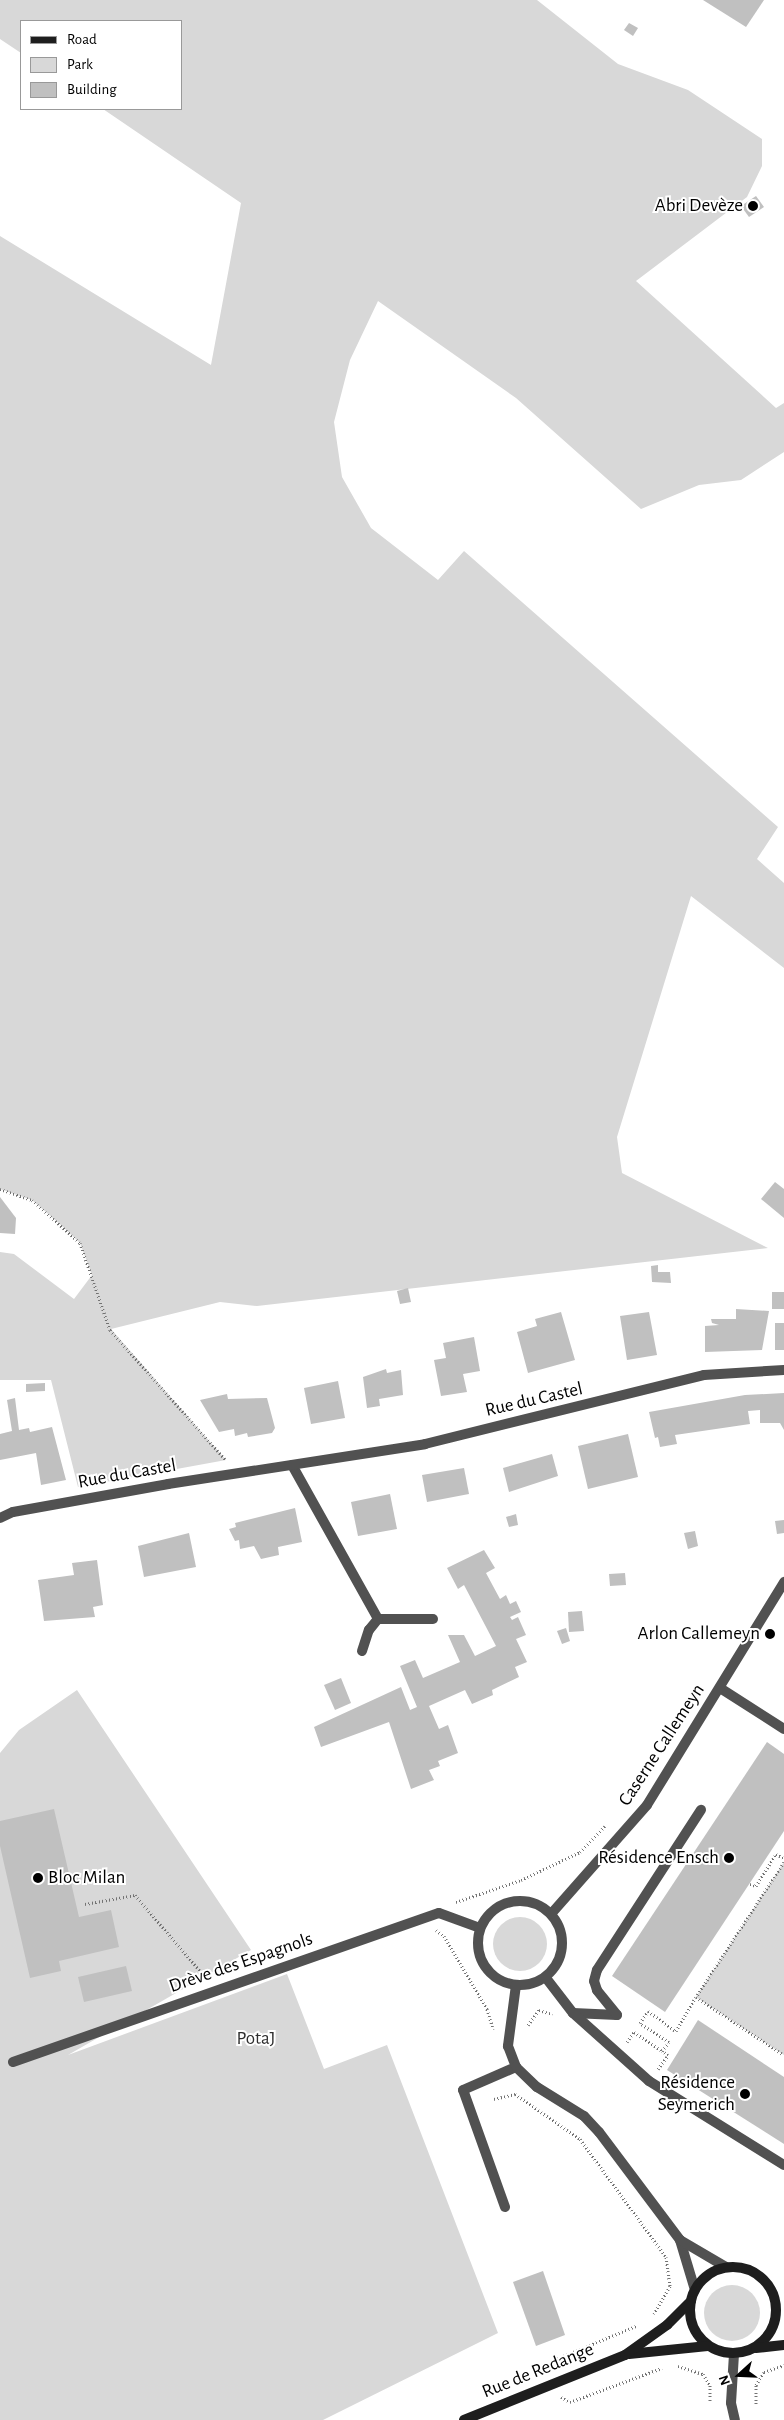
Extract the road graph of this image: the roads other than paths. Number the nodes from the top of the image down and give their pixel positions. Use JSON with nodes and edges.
{"nodes":[{"id":1,"x":784,"y":1370,"type":"edge"},
{"id":2,"x":292,"y":1465,"type":"junction"},
{"id":3,"x":0,"y":1518,"type":"edge"},
{"id":4,"x":784,"y":1582,"type":"edge"},
{"id":5,"x":378,"y":1619,"type":"junction"},
{"id":6,"x":433,"y":1619,"type":"dead end"},
{"id":7,"x":362,"y":1651,"type":"dead end"},
{"id":8,"x":720,"y":1688,"type":"junction"},
{"id":9,"x":784,"y":1729,"type":"edge"},
{"id":10,"x":701,"y":1810,"type":"dead end"},
{"id":11,"x":551,"y":1914,"type":"junction"},
{"id":12,"x":480,"y":1928,"type":"junction"},
{"id":13,"x":546,"y":1978,"type":"junction"},
{"id":14,"x":516,"y":1986,"type":"junction"},
{"id":15,"x":573,"y":2013,"type":"junction"},
{"id":16,"x":14,"y":2062,"type":"dead end"},
{"id":17,"x":516,"y":2067,"type":"junction"},
{"id":18,"x":784,"y":2166,"type":"edge"},
{"id":19,"x":506,"y":2208,"type":"dead end"},
{"id":20,"x":680,"y":2240,"type":"junction"},
{"id":21,"x":726,"y":2267,"type":"junction"},
{"id":22,"x":695,"y":2290,"type":"junction"},
{"id":23,"x":776,"y":2299,"type":"junction"},
{"id":24,"x":691,"y":2301,"type":"junction"},
{"id":25,"x":784,"y":2308,"type":"edge"},
{"id":26,"x":784,"y":2345,"type":"edge"},
{"id":27,"x":708,"y":2346,"type":"junction"},
{"id":28,"x":754,"y":2348,"type":"junction"},
{"id":29,"x":734,"y":2354,"type":"junction"},
{"id":30,"x":625,"y":2355,"type":"junction"},
{"id":31,"x":464,"y":2420,"type":"edge"},
{"id":32,"x":735,"y":2420,"type":"edge"}],
"edges":[{"from":1,"to":2,"type":"street","name":"Rue du Castel"},
{"from":2,"to":3,"type":"street","name":"Rue du Castel"},
{"from":2,"to":5,"type":"street"},
{"from":4,"to":8,"type":"street","name":"Caserne Callemeyn"},
{"from":5,"to":6,"type":"street"},
{"from":5,"to":7,"type":"street"},
{"from":8,"to":9,"type":"street"},
{"from":8,"to":11,"type":"street","name":"Caserne Callemeyn"},
{"from":10,"to":15,"type":"street"},
{"from":11,"to":12,"type":"street"},
{"from":11,"to":13,"type":"street"},
{"from":12,"to":14,"type":"street"},
{"from":12,"to":16,"type":"street","name":"Drève des Espagnols"},
{"from":13,"to":14,"type":"street"},
{"from":13,"to":15,"type":"street"},
{"from":14,"to":17,"type":"street"},
{"from":15,"to":18,"type":"street"},
{"from":17,"to":19,"type":"street"},
{"from":17,"to":20,"type":"street"},
{"from":20,"to":21,"type":"street"},
{"from":20,"to":22,"type":"street"},
{"from":21,"to":22,"type":"main road"},
{"from":21,"to":23,"type":"main road"},
{"from":22,"to":24,"type":"main road"},
{"from":23,"to":25,"type":"main road"},
{"from":23,"to":28,"type":"main road"},
{"from":24,"to":27,"type":"main road"},
{"from":24,"to":30,"type":"main road","name":"Rue de Redange"},
{"from":26,"to":28,"type":"main road"},
{"from":27,"to":29,"type":"main road"},
{"from":27,"to":30,"type":"main road","name":"Rue de Redange"},
{"from":28,"to":29,"type":"main road"},
{"from":29,"to":32,"type":"street"},
{"from":30,"to":31,"type":"main road","name":"Rue de Redange"}]}
